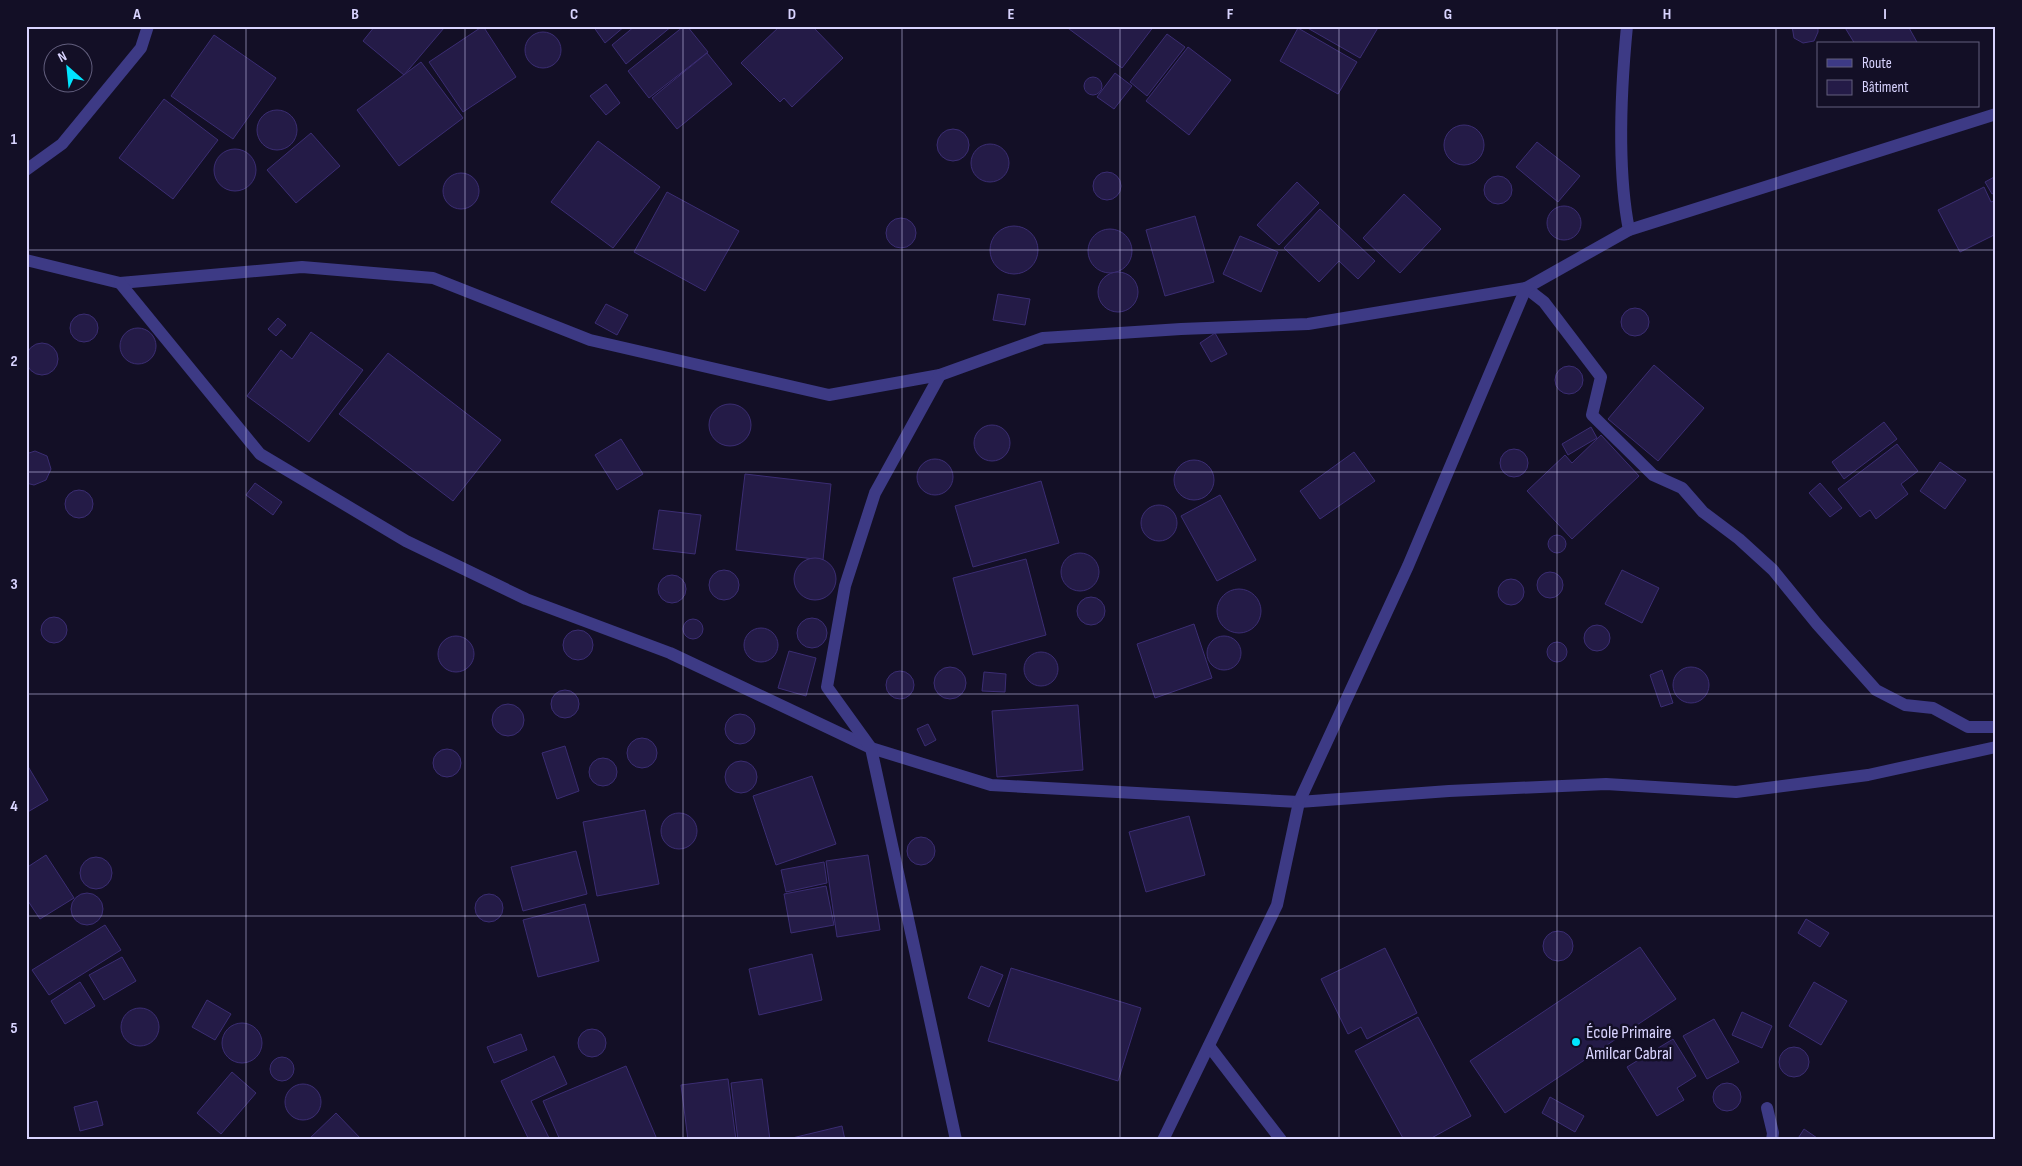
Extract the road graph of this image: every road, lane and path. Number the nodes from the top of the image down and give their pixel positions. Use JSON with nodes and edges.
{"nodes":[{"id":1,"x":148,"y":26,"type":"edge"},
{"id":2,"x":1627,"y":26,"type":"edge"},
{"id":3,"x":1996,"y":114,"type":"edge"},
{"id":4,"x":26,"y":170,"type":"edge"},
{"id":5,"x":1629,"y":230,"type":"junction"},
{"id":6,"x":26,"y":260,"type":"edge"},
{"id":7,"x":120,"y":283,"type":"junction"},
{"id":8,"x":1526,"y":288,"type":"junction"},
{"id":9,"x":940,"y":375,"type":"junction"},
{"id":10,"x":1996,"y":727,"type":"edge"},
{"id":11,"x":1996,"y":746,"type":"edge"},
{"id":12,"x":871,"y":748,"type":"junction"},
{"id":13,"x":1299,"y":802,"type":"junction"},
{"id":14,"x":1208,"y":1046,"type":"junction"},
{"id":15,"x":1767,"y":1108,"type":"dead end"},
{"id":16,"x":956,"y":1140,"type":"edge"},
{"id":17,"x":1163,"y":1140,"type":"edge"},
{"id":18,"x":1281,"y":1140,"type":"edge"},
{"id":19,"x":1772,"y":1140,"type":"edge"}],
"edges":[{"from":1,"to":4,"type":"street"},
{"from":2,"to":5,"type":"street"},
{"from":3,"to":5,"type":"street"},
{"from":5,"to":8,"type":"street"},
{"from":6,"to":7,"type":"street"},
{"from":7,"to":9,"type":"street"},
{"from":7,"to":12,"type":"street"},
{"from":8,"to":9,"type":"street"},
{"from":8,"to":10,"type":"street"},
{"from":8,"to":13,"type":"street"},
{"from":9,"to":12,"type":"street"},
{"from":11,"to":13,"type":"street"},
{"from":12,"to":13,"type":"street"},
{"from":12,"to":16,"type":"street"},
{"from":13,"to":14,"type":"street"},
{"from":14,"to":17,"type":"street"},
{"from":14,"to":18,"type":"street"},
{"from":15,"to":19,"type":"street"}]}
